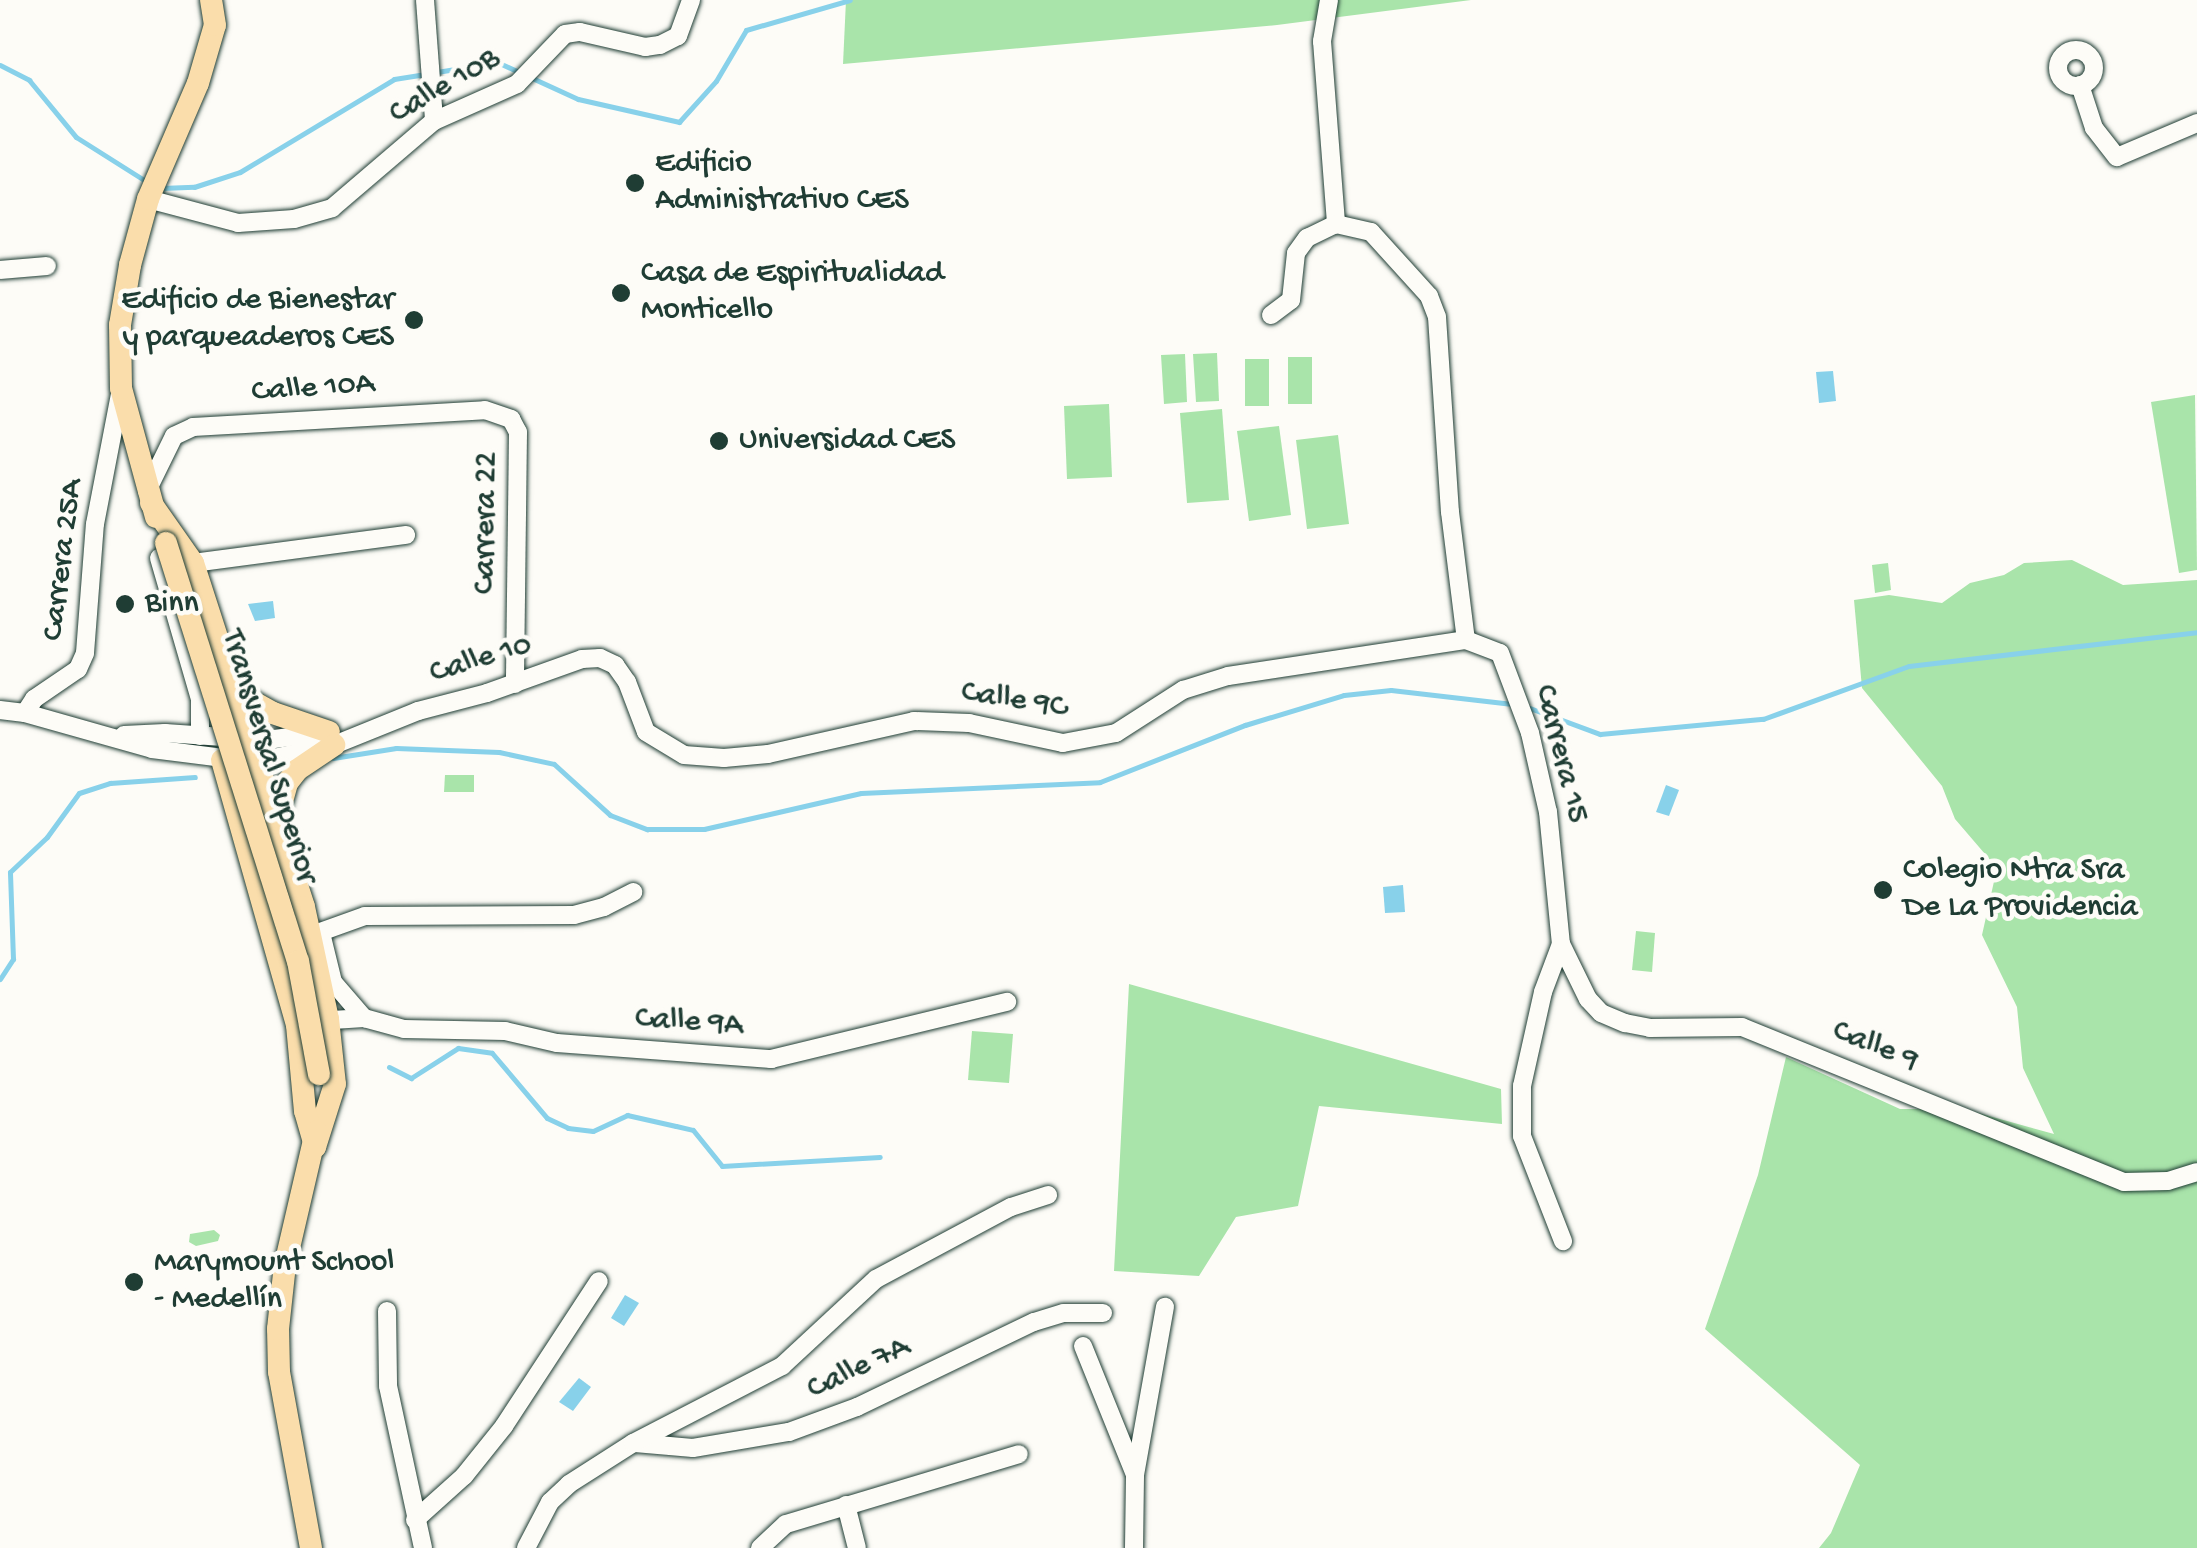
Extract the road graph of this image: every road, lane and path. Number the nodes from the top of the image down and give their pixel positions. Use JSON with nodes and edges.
{"nodes":[{"id":1,"x":212,"y":0,"type":"edge"},
{"id":2,"x":425,"y":0,"type":"edge"},
{"id":3,"x":691,"y":0,"type":"edge"},
{"id":4,"x":1329,"y":0,"type":"edge"},
{"id":5,"x":2080,"y":85,"type":"dead end"},
{"id":6,"x":434,"y":121,"type":"junction"},
{"id":7,"x":2197,"y":123,"type":"edge"},
{"id":8,"x":152,"y":189,"type":"junction"},
{"id":9,"x":1336,"y":224,"type":"junction"},
{"id":10,"x":46,"y":266,"type":"dead end"},
{"id":11,"x":0,"y":270,"type":"edge"},
{"id":12,"x":1270,"y":315,"type":"dead end"},
{"id":13,"x":121,"y":388,"type":"junction"},
{"id":14,"x":516,"y":424,"type":"joint"},
{"id":15,"x":149,"y":497,"type":"junction"},
{"id":16,"x":406,"y":535,"type":"dead end"},
{"id":17,"x":162,"y":547,"type":"junction"},
{"id":18,"x":204,"y":562,"type":"junction"},
{"id":19,"x":1466,"y":640,"type":"junction"},
{"id":20,"x":600,"y":658,"type":"joint"},
{"id":21,"x":515,"y":684,"type":"junction"},
{"id":22,"x":230,"y":688,"type":"junction"},
{"id":23,"x":0,"y":710,"type":"edge"},
{"id":24,"x":26,"y":713,"type":"junction"},
{"id":25,"x":114,"y":736,"type":"junction"},
{"id":26,"x":200,"y":736,"type":"junction"},
{"id":27,"x":331,"y":739,"type":"junction"},
{"id":28,"x":252,"y":751,"type":"junction"},
{"id":29,"x":222,"y":760,"type":"junction"},
{"id":30,"x":276,"y":823,"type":"junction"},
{"id":31,"x":633,"y":892,"type":"dead end"},
{"id":32,"x":298,"y":938,"type":"junction"},
{"id":33,"x":1561,"y":944,"type":"junction"},
{"id":34,"x":1006,"y":1002,"type":"dead end"},
{"id":35,"x":328,"y":1018,"type":"junction"},
{"id":36,"x":364,"y":1018,"type":"junction"},
{"id":37,"x":297,"y":1025,"type":"junction"},
{"id":38,"x":315,"y":1147,"type":"junction"},
{"id":39,"x":2197,"y":1172,"type":"edge"},
{"id":40,"x":1048,"y":1195,"type":"dead end"},
{"id":41,"x":1563,"y":1242,"type":"dead end"},
{"id":42,"x":598,"y":1281,"type":"dead end"},
{"id":43,"x":1165,"y":1307,"type":"dead end"},
{"id":44,"x":388,"y":1311,"type":"dead end"},
{"id":45,"x":1102,"y":1313,"type":"dead end"},
{"id":46,"x":1083,"y":1346,"type":"dead end"},
{"id":47,"x":633,"y":1442,"type":"junction"},
{"id":48,"x":1019,"y":1454,"type":"dead end"},
{"id":49,"x":1135,"y":1475,"type":"junction"},
{"id":50,"x":846,"y":1505,"type":"junction"},
{"id":51,"x":415,"y":1520,"type":"junction"},
{"id":52,"x":311,"y":1548,"type":"edge"},
{"id":53,"x":423,"y":1548,"type":"edge"},
{"id":54,"x":526,"y":1548,"type":"edge"},
{"id":55,"x":760,"y":1548,"type":"edge"},
{"id":56,"x":857,"y":1548,"type":"edge"},
{"id":57,"x":1134,"y":1548,"type":"edge"}],
"edges":[{"from":1,"to":8,"type":"main road","name":"Transversal Superior"},
{"from":2,"to":6,"type":"street"},
{"from":3,"to":6,"type":"street","name":"Calle 10B"},
{"from":4,"to":9,"type":"street"},
{"from":5,"to":7,"type":"street"},
{"from":6,"to":8,"type":"street","name":"Calle 10B"},
{"from":8,"to":13,"type":"main road","name":"Transversal Superior"},
{"from":9,"to":12,"type":"street"},
{"from":9,"to":19,"type":"street"},
{"from":10,"to":11,"type":"street"},
{"from":13,"to":15,"type":"main road","name":"Transversal Superior"},
{"from":13,"to":24,"type":"street","name":"Carrera 25A"},
{"from":14,"to":15,"type":"street","name":"Calle 10A"},
{"from":14,"to":21,"type":"street","name":"Carrera 22"},
{"from":15,"to":17,"type":"main road","name":"Transversal Superior"},
{"from":15,"to":18,"type":"main road"},
{"from":16,"to":18,"type":"street"},
{"from":17,"to":26,"type":"street"},
{"from":17,"to":38,"type":"main road","name":"Transversal Superior","bridge":true},
{"from":18,"to":22,"type":"main road"},
{"from":19,"to":20,"type":"street","name":"Calle 9C"},
{"from":19,"to":33,"type":"street","name":"Carrera 15"},
{"from":20,"to":21,"type":"street","name":"Calle 10"},
{"from":21,"to":27,"type":"street","name":"Calle 10"},
{"from":22,"to":27,"type":"main road"},
{"from":22,"to":28,"type":"main road"},
{"from":23,"to":24,"type":"street","name":"Calle 10"},
{"from":24,"to":25,"type":"street","name":"Calle 10"},
{"from":25,"to":26,"type":"street","name":"Calle 10"},
{"from":25,"to":29,"type":"street","name":"Calle 10"},
{"from":26,"to":28,"type":"street","name":"Calle 10"},
{"from":27,"to":28,"type":"street","name":"Calle 10"},
{"from":27,"to":30,"type":"main road"},
{"from":28,"to":29,"type":"street","name":"Calle 10"},
{"from":28,"to":30,"type":"main road"},
{"from":29,"to":32,"type":"main road"},
{"from":30,"to":32,"type":"main road"},
{"from":31,"to":32,"type":"street"},
{"from":32,"to":35,"type":"main road"},
{"from":32,"to":36,"type":"street"},
{"from":32,"to":37,"type":"main road"},
{"from":33,"to":39,"type":"street","name":"Calle 9"},
{"from":33,"to":41,"type":"street","name":"Carrera 15"},
{"from":34,"to":36,"type":"street","name":"Calle 9A"},
{"from":35,"to":36,"type":"street","name":"Calle 9A"},
{"from":35,"to":37,"type":"street","name":"Calle 9A"},
{"from":35,"to":38,"type":"main road"},
{"from":37,"to":38,"type":"main road"},
{"from":38,"to":52,"type":"main road","name":"Transversal Superior"},
{"from":40,"to":47,"type":"street"},
{"from":42,"to":51,"type":"street"},
{"from":43,"to":49,"type":"street"},
{"from":44,"to":51,"type":"street"},
{"from":45,"to":47,"type":"street","name":"Calle 7A"},
{"from":46,"to":49,"type":"street"},
{"from":47,"to":54,"type":"street"},
{"from":48,"to":50,"type":"street"},
{"from":49,"to":57,"type":"street"},
{"from":50,"to":55,"type":"street"},
{"from":50,"to":56,"type":"street"},
{"from":51,"to":53,"type":"street"}]}
